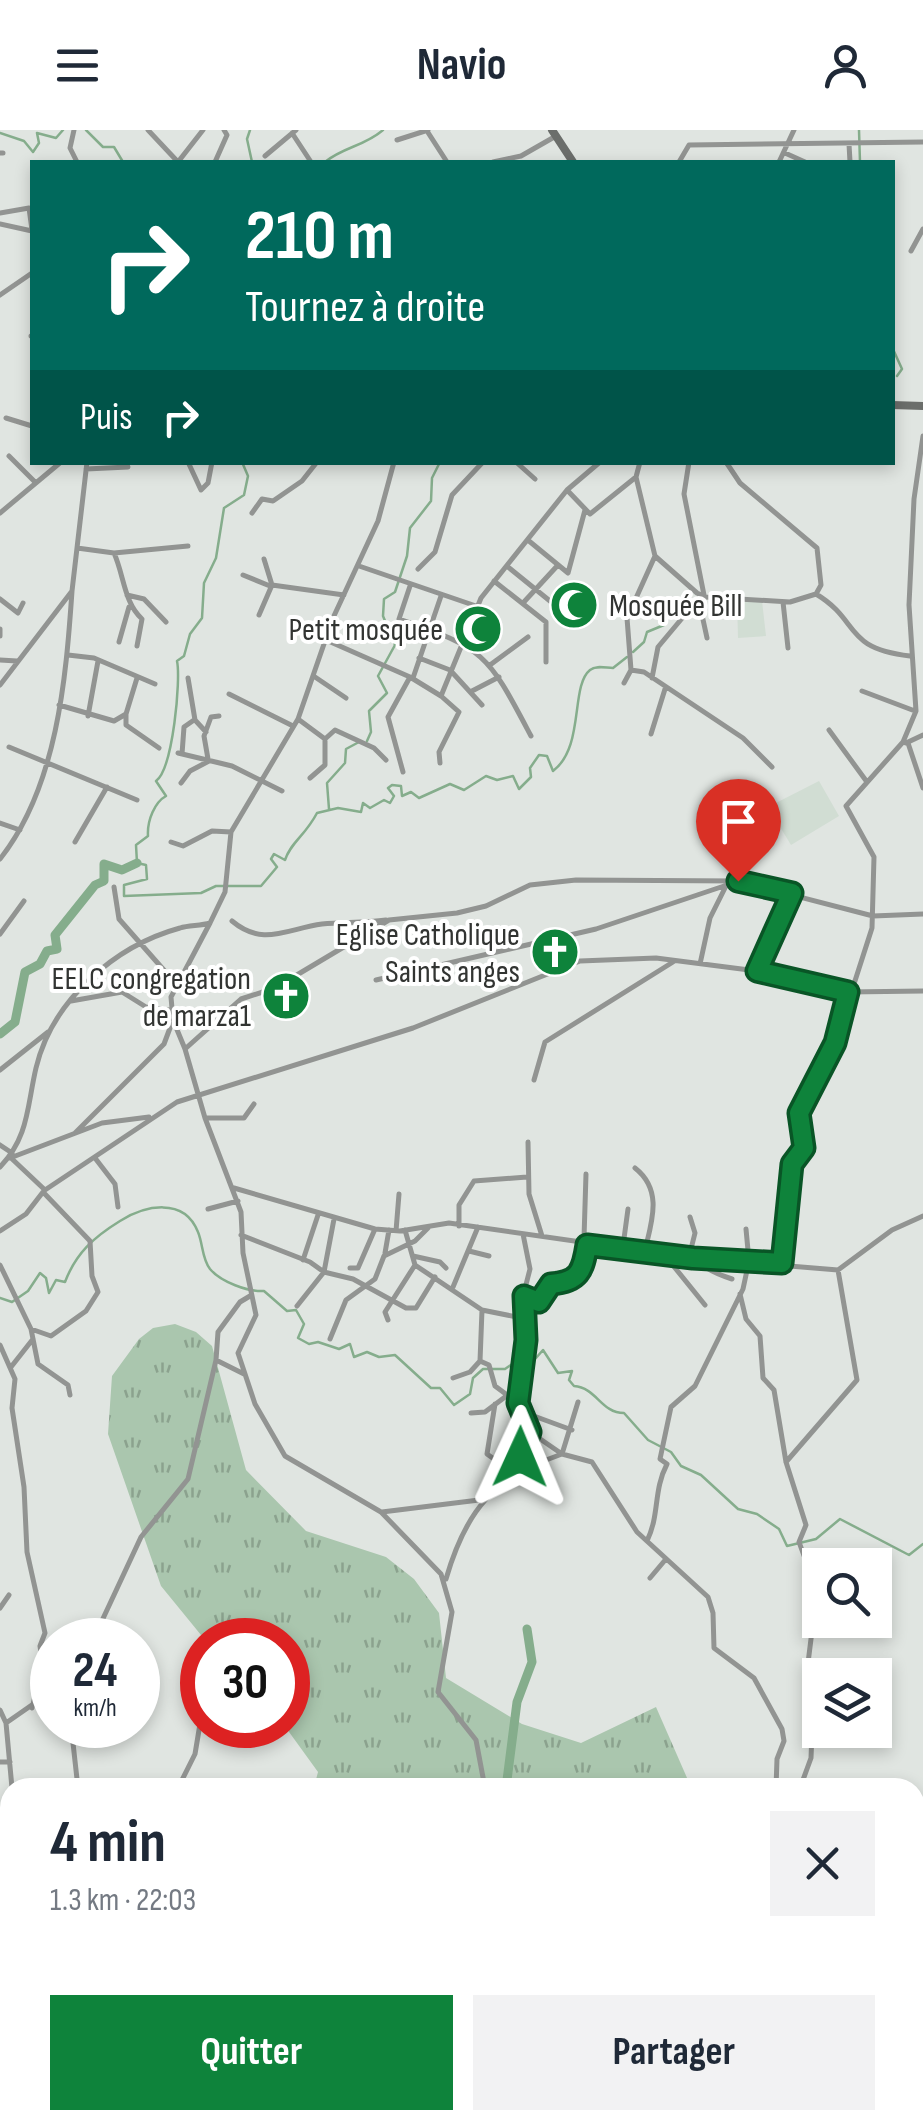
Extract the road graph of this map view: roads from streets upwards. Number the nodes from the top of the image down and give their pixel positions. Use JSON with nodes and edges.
{"nodes":[{"id":1,"x":74,"y":130,"type":"edge"},
{"id":2,"x":148,"y":130,"type":"edge"},
{"id":3,"x":202,"y":130,"type":"edge"},
{"id":4,"x":224,"y":130,"type":"edge"},
{"id":5,"x":427,"y":130,"type":"edge"},
{"id":6,"x":794,"y":130,"type":"edge"},
{"id":7,"x":905,"y":130,"type":"edge"},
{"id":8,"x":294,"y":131,"type":"edge"},
{"id":9,"x":555,"y":132,"type":"edge"},
{"id":10,"x":397,"y":140,"type":"dead end"},
{"id":11,"x":923,"y":142,"type":"edge"},
{"id":12,"x":906,"y":143,"type":"junction"},
{"id":13,"x":848,"y":144,"type":"junction"},
{"id":14,"x":785,"y":149,"type":"junction"},
{"id":15,"x":265,"y":156,"type":"dead end"},
{"id":16,"x":76,"y":160,"type":"edge"},
{"id":17,"x":176,"y":160,"type":"edge"},
{"id":18,"x":180,"y":160,"type":"edge"},
{"id":19,"x":216,"y":160,"type":"edge"},
{"id":20,"x":310,"y":160,"type":"edge"},
{"id":21,"x":445,"y":160,"type":"edge"},
{"id":22,"x":502,"y":160,"type":"edge"},
{"id":23,"x":572,"y":160,"type":"edge"},
{"id":24,"x":679,"y":160,"type":"edge"},
{"id":25,"x":780,"y":160,"type":"edge"},
{"id":26,"x":802,"y":160,"type":"edge"},
{"id":27,"x":850,"y":160,"type":"edge"},
{"id":28,"x":0,"y":213,"type":"edge"},
{"id":29,"x":30,"y":215,"type":"edge"},
{"id":30,"x":0,"y":224,"type":"edge"},
{"id":31,"x":923,"y":229,"type":"edge"},
{"id":32,"x":30,"y":230,"type":"edge"},
{"id":33,"x":910,"y":251,"type":"dead end"},
{"id":34,"x":30,"y":274,"type":"edge"},
{"id":35,"x":0,"y":295,"type":"edge"},
{"id":36,"x":895,"y":405,"type":"edge"},
{"id":37,"x":923,"y":406,"type":"edge"},
{"id":38,"x":6,"y":418,"type":"dead end"},
{"id":39,"x":30,"y":425,"type":"edge"},
{"id":40,"x":923,"y":436,"type":"edge"},
{"id":41,"x":9,"y":456,"type":"dead end"},
{"id":42,"x":923,"y":464,"type":"edge"},
{"id":43,"x":57,"y":465,"type":"edge"},
{"id":44,"x":189,"y":465,"type":"edge"},
{"id":45,"x":211,"y":465,"type":"edge"},
{"id":46,"x":315,"y":465,"type":"edge"},
{"id":47,"x":393,"y":465,"type":"edge"},
{"id":48,"x":480,"y":465,"type":"edge"},
{"id":49,"x":522,"y":465,"type":"edge"},
{"id":50,"x":596,"y":465,"type":"edge"},
{"id":51,"x":639,"y":465,"type":"edge"},
{"id":52,"x":689,"y":465,"type":"edge"},
{"id":53,"x":728,"y":465,"type":"edge"},
{"id":54,"x":86,"y":466,"type":"edge"},
{"id":55,"x":128,"y":466,"type":"dead end"},
{"id":56,"x":916,"y":469,"type":"junction"},
{"id":57,"x":636,"y":477,"type":"junction"},
{"id":58,"x":534,"y":479,"type":"dead end"},
{"id":59,"x":36,"y":483,"type":"junction"},
{"id":60,"x":567,"y":490,"type":"junction"},
{"id":61,"x":585,"y":510,"type":"junction"},
{"id":62,"x":0,"y":513,"type":"edge"},
{"id":63,"x":252,"y":513,"type":"dead end"},
{"id":64,"x":529,"y":542,"type":"junction"},
{"id":65,"x":188,"y":546,"type":"dead end"},
{"id":66,"x":77,"y":548,"type":"junction"},
{"id":67,"x":114,"y":553,"type":"junction"},
{"id":68,"x":655,"y":556,"type":"junction"},
{"id":69,"x":264,"y":559,"type":"dead end"},
{"id":70,"x":558,"y":565,"type":"junction"},
{"id":71,"x":359,"y":566,"type":"junction"},
{"id":72,"x":508,"y":567,"type":"junction"},
{"id":73,"x":418,"y":569,"type":"dead end"},
{"id":74,"x":243,"y":575,"type":"dead end"},
{"id":75,"x":494,"y":580,"type":"junction"},
{"id":76,"x":408,"y":585,"type":"junction"},
{"id":77,"x":271,"y":586,"type":"junction"},
{"id":78,"x":534,"y":588,"type":"junction"},
{"id":79,"x":72,"y":591,"type":"junction"},
{"id":80,"x":816,"y":594,"type":"junction"},
{"id":81,"x":126,"y":595,"type":"junction"},
{"id":82,"x":344,"y":595,"type":"junction"},
{"id":83,"x":441,"y":596,"type":"junction"},
{"id":84,"x":700,"y":596,"type":"junction"},
{"id":85,"x":0,"y":599,"type":"edge"},
{"id":86,"x":523,"y":602,"type":"junction"},
{"id":87,"x":782,"y":602,"type":"junction"},
{"id":88,"x":130,"y":603,"type":"junction"},
{"id":89,"x":23,"y":604,"type":"dead end"},
{"id":90,"x":476,"y":606,"type":"junction"},
{"id":91,"x":566,"y":614,"type":"dead end"},
{"id":92,"x":259,"y":615,"type":"dead end"},
{"id":93,"x":166,"y":622,"type":"dead end"},
{"id":94,"x":0,"y":628,"type":"edge"},
{"id":95,"x":430,"y":628,"type":"junction"},
{"id":96,"x":0,"y":636,"type":"edge"},
{"id":97,"x":528,"y":637,"type":"dead end"},
{"id":98,"x":708,"y":638,"type":"dead end"},
{"id":99,"x":326,"y":640,"type":"junction"},
{"id":100,"x":462,"y":640,"type":"junction"},
{"id":101,"x":119,"y":642,"type":"dead end"},
{"id":102,"x":137,"y":646,"type":"dead end"},
{"id":103,"x":788,"y":648,"type":"dead end"},
{"id":104,"x":68,"y":655,"type":"junction"},
{"id":105,"x":910,"y":656,"type":"junction"},
{"id":106,"x":419,"y":658,"type":"junction"},
{"id":107,"x":0,"y":660,"type":"edge"},
{"id":108,"x":18,"y":660,"type":"junction"},
{"id":109,"x":98,"y":661,"type":"junction"},
{"id":110,"x":546,"y":662,"type":"dead end"},
{"id":111,"x":490,"y":665,"type":"junction"},
{"id":112,"x":450,"y":670,"type":"junction"},
{"id":113,"x":631,"y":670,"type":"junction"},
{"id":114,"x":314,"y":677,"type":"junction"},
{"id":115,"x":499,"y":677,"type":"junction"},
{"id":116,"x":137,"y":678,"type":"junction"},
{"id":117,"x":188,"y":678,"type":"dead end"},
{"id":118,"x":412,"y":678,"type":"junction"},
{"id":119,"x":652,"y":678,"type":"junction"},
{"id":120,"x":624,"y":683,"type":"dead end"},
{"id":121,"x":155,"y":684,"type":"dead end"},
{"id":122,"x":0,"y":685,"type":"edge"},
{"id":123,"x":664,"y":689,"type":"junction"},
{"id":124,"x":472,"y":691,"type":"junction"},
{"id":125,"x":862,"y":691,"type":"dead end"},
{"id":126,"x":229,"y":694,"type":"dead end"},
{"id":127,"x":441,"y":696,"type":"junction"},
{"id":128,"x":346,"y":698,"type":"dead end"},
{"id":129,"x":59,"y":705,"type":"junction"},
{"id":130,"x":482,"y":706,"type":"dead end"},
{"id":131,"x":916,"y":711,"type":"junction"},
{"id":132,"x":126,"y":714,"type":"junction"},
{"id":133,"x":88,"y":716,"type":"junction"},
{"id":134,"x":219,"y":716,"type":"dead end"},
{"id":135,"x":195,"y":720,"type":"junction"},
{"id":136,"x":296,"y":723,"type":"junction"},
{"id":137,"x":829,"y":730,"type":"dead end"},
{"id":138,"x":206,"y":732,"type":"junction"},
{"id":139,"x":650,"y":734,"type":"dead end"},
{"id":140,"x":923,"y":734,"type":"edge"},
{"id":141,"x":532,"y":736,"type":"dead end"},
{"id":142,"x":326,"y":739,"type":"junction"},
{"id":143,"x":905,"y":743,"type":"junction"},
{"id":144,"x":9,"y":746,"type":"dead end"},
{"id":145,"x":158,"y":748,"type":"dead end"},
{"id":146,"x":210,"y":760,"type":"junction"},
{"id":147,"x":386,"y":760,"type":"dead end"},
{"id":148,"x":45,"y":761,"type":"junction"},
{"id":149,"x":440,"y":763,"type":"dead end"},
{"id":150,"x":772,"y":767,"type":"dead end"},
{"id":151,"x":403,"y":772,"type":"dead end"},
{"id":152,"x":310,"y":778,"type":"dead end"},
{"id":153,"x":867,"y":782,"type":"junction"},
{"id":154,"x":181,"y":783,"type":"dead end"},
{"id":155,"x":258,"y":783,"type":"junction"},
{"id":156,"x":107,"y":787,"type":"junction"},
{"id":157,"x":923,"y":788,"type":"edge"},
{"id":158,"x":282,"y":791,"type":"dead end"},
{"id":159,"x":137,"y":800,"type":"dead end"},
{"id":160,"x":0,"y":823,"type":"edge"},
{"id":161,"x":20,"y":830,"type":"junction"},
{"id":162,"x":230,"y":832,"type":"junction"},
{"id":163,"x":74,"y":842,"type":"dead end"},
{"id":164,"x":171,"y":842,"type":"dead end"},
{"id":165,"x":0,"y":859,"type":"edge"},
{"id":166,"x":738,"y":881,"type":"junction"},
{"id":167,"x":726,"y":885,"type":"junction"},
{"id":168,"x":114,"y":888,"type":"dead end"},
{"id":169,"x":792,"y":893,"type":"junction"},
{"id":170,"x":24,"y":900,"type":"dead end"},
{"id":171,"x":923,"y":914,"type":"edge"},
{"id":172,"x":873,"y":916,"type":"junction"},
{"id":173,"x":389,"y":920,"type":"junction"},
{"id":174,"x":232,"y":922,"type":"dead end"},
{"id":175,"x":210,"y":923,"type":"junction"},
{"id":176,"x":0,"y":934,"type":"edge"},
{"id":177,"x":144,"y":944,"type":"junction"},
{"id":178,"x":676,"y":960,"type":"junction"},
{"id":179,"x":700,"y":964,"type":"junction"},
{"id":180,"x":757,"y":971,"type":"junction"},
{"id":181,"x":376,"y":980,"type":"dead end"},
{"id":182,"x":177,"y":985,"type":"junction"},
{"id":183,"x":923,"y":991,"type":"edge"},
{"id":184,"x":848,"y":992,"type":"junction"},
{"id":185,"x":68,"y":1002,"type":"junction"},
{"id":186,"x":169,"y":1010,"type":"junction"},
{"id":187,"x":173,"y":1020,"type":"junction"},
{"id":188,"x":50,"y":1030,"type":"junction"},
{"id":189,"x":185,"y":1049,"type":"junction"},
{"id":190,"x":0,"y":1070,"type":"edge"},
{"id":191,"x":534,"y":1080,"type":"dead end"},
{"id":192,"x":199,"y":1093,"type":"junction"},
{"id":193,"x":254,"y":1104,"type":"dead end"},
{"id":194,"x":150,"y":1117,"type":"junction"},
{"id":195,"x":205,"y":1118,"type":"junction"},
{"id":196,"x":74,"y":1133,"type":"junction"},
{"id":197,"x":528,"y":1142,"type":"dead end"},
{"id":198,"x":0,"y":1145,"type":"edge"},
{"id":199,"x":10,"y":1156,"type":"junction"},
{"id":200,"x":95,"y":1158,"type":"junction"},
{"id":201,"x":0,"y":1168,"type":"edge"},
{"id":202,"x":635,"y":1168,"type":"dead end"},
{"id":203,"x":586,"y":1174,"type":"dead end"},
{"id":204,"x":526,"y":1177,"type":"junction"},
{"id":205,"x":234,"y":1188,"type":"junction"},
{"id":206,"x":44,"y":1191,"type":"junction"},
{"id":207,"x":399,"y":1194,"type":"dead end"},
{"id":208,"x":238,"y":1200,"type":"junction"},
{"id":209,"x":118,"y":1207,"type":"dead end"},
{"id":210,"x":208,"y":1209,"type":"dead end"},
{"id":211,"x":628,"y":1210,"type":"dead end"},
{"id":212,"x":318,"y":1214,"type":"junction"},
{"id":213,"x":923,"y":1216,"type":"edge"},
{"id":214,"x":690,"y":1217,"type":"dead end"},
{"id":215,"x":334,"y":1219,"type":"junction"},
{"id":216,"x":437,"y":1225,"type":"junction"},
{"id":217,"x":459,"y":1226,"type":"junction"},
{"id":218,"x":478,"y":1227,"type":"junction"},
{"id":219,"x":375,"y":1229,"type":"junction"},
{"id":220,"x":746,"y":1229,"type":"dead end"},
{"id":221,"x":393,"y":1230,"type":"junction"},
{"id":222,"x":405,"y":1230,"type":"junction"},
{"id":223,"x":0,"y":1231,"type":"edge"},
{"id":224,"x":523,"y":1234,"type":"junction"},
{"id":225,"x":241,"y":1235,"type":"junction"},
{"id":226,"x":542,"y":1236,"type":"junction"},
{"id":227,"x":407,"y":1244,"type":"junction"},
{"id":228,"x":587,"y":1245,"type":"junction"},
{"id":229,"x":623,"y":1247,"type":"junction"},
{"id":230,"x":645,"y":1250,"type":"junction"},
{"id":231,"x":470,"y":1251,"type":"junction"},
{"id":232,"x":663,"y":1253,"type":"junction"},
{"id":233,"x":384,"y":1256,"type":"junction"},
{"id":234,"x":412,"y":1256,"type":"junction"},
{"id":235,"x":489,"y":1256,"type":"dead end"},
{"id":236,"x":693,"y":1258,"type":"junction"},
{"id":237,"x":303,"y":1260,"type":"junction"},
{"id":238,"x":749,"y":1262,"type":"junction"},
{"id":239,"x":782,"y":1263,"type":"junction"},
{"id":240,"x":0,"y":1264,"type":"edge"},
{"id":241,"x":415,"y":1265,"type":"junction"},
{"id":242,"x":350,"y":1268,"type":"dead end"},
{"id":243,"x":446,"y":1268,"type":"dead end"},
{"id":244,"x":838,"y":1270,"type":"junction"},
{"id":245,"x":324,"y":1272,"type":"junction"},
{"id":246,"x":435,"y":1277,"type":"junction"},
{"id":247,"x":732,"y":1278,"type":"dead end"},
{"id":248,"x":366,"y":1287,"type":"junction"},
{"id":249,"x":453,"y":1287,"type":"junction"},
{"id":250,"x":740,"y":1294,"type":"junction"},
{"id":251,"x":250,"y":1296,"type":"junction"},
{"id":252,"x":524,"y":1296,"type":"junction"},
{"id":253,"x":392,"y":1303,"type":"junction"},
{"id":254,"x":705,"y":1304,"type":"dead end"},
{"id":255,"x":297,"y":1306,"type":"dead end"},
{"id":256,"x":482,"y":1310,"type":"junction"},
{"id":257,"x":522,"y":1318,"type":"junction"},
{"id":258,"x":388,"y":1320,"type":"dead end"},
{"id":259,"x":31,"y":1329,"type":"junction"},
{"id":260,"x":32,"y":1339,"type":"junction"},
{"id":261,"x":330,"y":1339,"type":"dead end"},
{"id":262,"x":0,"y":1345,"type":"edge"},
{"id":263,"x":216,"y":1360,"type":"junction"},
{"id":264,"x":480,"y":1361,"type":"junction"},
{"id":265,"x":12,"y":1368,"type":"junction"},
{"id":266,"x":244,"y":1374,"type":"junction"},
{"id":267,"x":453,"y":1378,"type":"dead end"},
{"id":268,"x":70,"y":1395,"type":"dead end"},
{"id":269,"x":505,"y":1397,"type":"junction"},
{"id":270,"x":578,"y":1402,"type":"dead end"},
{"id":271,"x":518,"y":1403,"type":"junction"},
{"id":272,"x":494,"y":1404,"type":"junction"},
{"id":273,"x":471,"y":1412,"type":"dead end"},
{"id":274,"x":522,"y":1412,"type":"junction"},
{"id":275,"x":572,"y":1430,"type":"junction"},
{"id":276,"x":530,"y":1432,"type":"junction"},
{"id":277,"x":562,"y":1454,"type":"junction"},
{"id":278,"x":520,"y":1455,"type":"junction"},
{"id":279,"x":786,"y":1462,"type":"junction"},
{"id":280,"x":533,"y":1466,"type":"junction"},
{"id":281,"x":511,"y":1480,"type":"junction"},
{"id":282,"x":482,"y":1499,"type":"junction"},
{"id":283,"x":380,"y":1512,"type":"junction"},
{"id":284,"x":647,"y":1541,"type":"junction"},
{"id":285,"x":666,"y":1559,"type":"junction"},
{"id":286,"x":650,"y":1578,"type":"dead end"},
{"id":287,"x":445,"y":1582,"type":"junction"},
{"id":288,"x":9,"y":1595,"type":"dead end"},
{"id":289,"x":0,"y":1608,"type":"edge"},
{"id":290,"x":42,"y":1618,"type":"edge"},
{"id":291,"x":103,"y":1618,"type":"edge"},
{"id":292,"x":30,"y":1709,"type":"edge"},
{"id":293,"x":0,"y":1710,"type":"edge"},
{"id":294,"x":6,"y":1723,"type":"junction"},
{"id":295,"x":74,"y":1748,"type":"edge"},
{"id":296,"x":196,"y":1748,"type":"edge"},
{"id":297,"x":0,"y":1762,"type":"edge"},
{"id":298,"x":10,"y":1762,"type":"junction"},
{"id":299,"x":11,"y":1778,"type":"edge"},
{"id":300,"x":77,"y":1778,"type":"edge"},
{"id":301,"x":183,"y":1778,"type":"edge"},
{"id":302,"x":482,"y":1778,"type":"edge"},
{"id":303,"x":776,"y":1778,"type":"edge"},
{"id":304,"x":804,"y":1778,"type":"edge"}],
"edges":[{"from":1,"to":16,"type":"street"},
{"from":2,"to":17,"type":"street"},
{"from":3,"to":18,"type":"street"},
{"from":4,"to":19,"type":"street"},
{"from":5,"to":10,"type":"street"},
{"from":5,"to":21,"type":"street"},
{"from":6,"to":14,"type":"street"},
{"from":7,"to":12,"type":"street"},
{"from":8,"to":15,"type":"street"},
{"from":8,"to":20,"type":"street"},
{"from":9,"to":22,"type":"street"},
{"from":9,"to":23,"type":"street"},
{"from":11,"to":12,"type":"street"},
{"from":12,"to":13,"type":"street"},
{"from":13,"to":14,"type":"street"},
{"from":13,"to":27,"type":"street"},
{"from":14,"to":24,"type":"street"},
{"from":14,"to":25,"type":"street"},
{"from":14,"to":26,"type":"street"},
{"from":28,"to":29,"type":"street"},
{"from":30,"to":32,"type":"street"},
{"from":31,"to":33,"type":"street"},
{"from":34,"to":35,"type":"street"},
{"from":36,"to":37,"type":"street"},
{"from":38,"to":39,"type":"street"},
{"from":40,"to":56,"type":"street"},
{"from":41,"to":59,"type":"street"},
{"from":42,"to":56,"type":"street"},
{"from":43,"to":59,"type":"street"},
{"from":44,"to":45,"type":"street"},
{"from":46,"to":63,"type":"street"},
{"from":47,"to":71,"type":"street"},
{"from":48,"to":73,"type":"street"},
{"from":49,"to":58,"type":"street"},
{"from":50,"to":60,"type":"street"},
{"from":51,"to":57,"type":"street"},
{"from":52,"to":84,"type":"street"},
{"from":53,"to":80,"type":"street"},
{"from":54,"to":55,"type":"street"},
{"from":54,"to":66,"type":"street"},
{"from":56,"to":105,"type":"street"},
{"from":57,"to":61,"type":"street"},
{"from":57,"to":68,"type":"street"},
{"from":59,"to":62,"type":"street"},
{"from":60,"to":61,"type":"street"},
{"from":60,"to":64,"type":"street"},
{"from":61,"to":70,"type":"street"},
{"from":64,"to":70,"type":"street"},
{"from":64,"to":72,"type":"street"},
{"from":65,"to":67,"type":"street"},
{"from":66,"to":67,"type":"street"},
{"from":66,"to":79,"type":"street"},
{"from":67,"to":81,"type":"street"},
{"from":68,"to":84,"type":"street"},
{"from":68,"to":113,"type":"street"},
{"from":69,"to":77,"type":"street"},
{"from":70,"to":78,"type":"street"},
{"from":71,"to":76,"type":"street"},
{"from":71,"to":82,"type":"street"},
{"from":72,"to":75,"type":"street"},
{"from":72,"to":78,"type":"street"},
{"from":74,"to":77,"type":"street"},
{"from":75,"to":86,"type":"street"},
{"from":75,"to":90,"type":"street"},
{"from":76,"to":83,"type":"street"},
{"from":76,"to":95,"type":"street"},
{"from":77,"to":82,"type":"street"},
{"from":77,"to":92,"type":"street"},
{"from":78,"to":86,"type":"street"},
{"from":78,"to":91,"type":"street"},
{"from":79,"to":104,"type":"street"},
{"from":79,"to":108,"type":"street"},
{"from":80,"to":87,"type":"street"},
{"from":80,"to":105,"type":"street"},
{"from":81,"to":88,"type":"street"},
{"from":81,"to":93,"type":"street"},
{"from":82,"to":99,"type":"street"},
{"from":83,"to":90,"type":"street"},
{"from":83,"to":95,"type":"street"},
{"from":84,"to":87,"type":"street"},
{"from":84,"to":98,"type":"street"},
{"from":84,"to":119,"type":"street"},
{"from":85,"to":89,"type":"street"},
{"from":86,"to":110,"type":"street"},
{"from":87,"to":103,"type":"street"},
{"from":88,"to":101,"type":"street"},
{"from":88,"to":102,"type":"street"},
{"from":90,"to":100,"type":"street"},
{"from":94,"to":96,"type":"street"},
{"from":95,"to":100,"type":"street"},
{"from":95,"to":106,"type":"street"},
{"from":97,"to":111,"type":"street"},
{"from":99,"to":114,"type":"street"},
{"from":99,"to":118,"type":"street"},
{"from":100,"to":111,"type":"street"},
{"from":100,"to":112,"type":"street"},
{"from":104,"to":109,"type":"street"},
{"from":104,"to":129,"type":"street"},
{"from":105,"to":131,"type":"street"},
{"from":106,"to":112,"type":"street"},
{"from":106,"to":118,"type":"street"},
{"from":107,"to":108,"type":"street"},
{"from":108,"to":122,"type":"street"},
{"from":109,"to":116,"type":"street"},
{"from":109,"to":133,"type":"street"},
{"from":111,"to":115,"type":"street"},
{"from":112,"to":124,"type":"street"},
{"from":112,"to":127,"type":"street"},
{"from":113,"to":119,"type":"street"},
{"from":113,"to":120,"type":"street"},
{"from":114,"to":128,"type":"street"},
{"from":114,"to":136,"type":"street"},
{"from":115,"to":124,"type":"street"},
{"from":115,"to":141,"type":"street"},
{"from":116,"to":121,"type":"street"},
{"from":116,"to":132,"type":"street"},
{"from":117,"to":135,"type":"street"},
{"from":118,"to":127,"type":"street"},
{"from":118,"to":151,"type":"street"},
{"from":119,"to":123,"type":"street"},
{"from":123,"to":139,"type":"street"},
{"from":123,"to":150,"type":"street"},
{"from":124,"to":130,"type":"street"},
{"from":125,"to":131,"type":"street"},
{"from":126,"to":136,"type":"street"},
{"from":127,"to":149,"type":"street"},
{"from":129,"to":133,"type":"street"},
{"from":129,"to":148,"type":"street"},
{"from":131,"to":143,"type":"street"},
{"from":132,"to":133,"type":"street"},
{"from":132,"to":145,"type":"street"},
{"from":134,"to":138,"type":"street"},
{"from":135,"to":138,"type":"street"},
{"from":135,"to":146,"type":"street"},
{"from":136,"to":142,"type":"street"},
{"from":136,"to":155,"type":"street"},
{"from":137,"to":153,"type":"street"},
{"from":138,"to":146,"type":"street"},
{"from":140,"to":143,"type":"street"},
{"from":142,"to":147,"type":"street"},
{"from":142,"to":152,"type":"street"},
{"from":143,"to":153,"type":"street"},
{"from":143,"to":157,"type":"street"},
{"from":144,"to":148,"type":"street"},
{"from":146,"to":154,"type":"street"},
{"from":146,"to":155,"type":"street"},
{"from":148,"to":156,"type":"street"},
{"from":148,"to":161,"type":"street"},
{"from":153,"to":172,"type":"street"},
{"from":155,"to":158,"type":"street"},
{"from":155,"to":162,"type":"street"},
{"from":156,"to":159,"type":"street"},
{"from":156,"to":163,"type":"street"},
{"from":160,"to":161,"type":"street"},
{"from":161,"to":165,"type":"street"},
{"from":162,"to":164,"type":"street"},
{"from":162,"to":175,"type":"street"},
{"from":166,"to":167,"type":"street"},
{"from":166,"to":169,"type":"street"},
{"from":166,"to":173,"type":"street"},
{"from":167,"to":179,"type":"street"},
{"from":167,"to":181,"type":"street"},
{"from":168,"to":177,"type":"street"},
{"from":169,"to":172,"type":"street"},
{"from":169,"to":180,"type":"street"},
{"from":170,"to":176,"type":"street"},
{"from":171,"to":172,"type":"street"},
{"from":172,"to":184,"type":"street"},
{"from":173,"to":174,"type":"street"},
{"from":173,"to":189,"type":"street"},
{"from":175,"to":177,"type":"street"},
{"from":175,"to":182,"type":"street"},
{"from":177,"to":182,"type":"street"},
{"from":177,"to":185,"type":"street"},
{"from":178,"to":179,"type":"street"},
{"from":178,"to":191,"type":"street"},
{"from":178,"to":192,"type":"street"},
{"from":179,"to":180,"type":"street"},
{"from":180,"to":184,"type":"street"},
{"from":182,"to":186,"type":"street"},
{"from":183,"to":184,"type":"street"},
{"from":184,"to":239,"type":"street"},
{"from":185,"to":186,"type":"street"},
{"from":185,"to":188,"type":"street"},
{"from":186,"to":187,"type":"street"},
{"from":187,"to":189,"type":"street"},
{"from":187,"to":196,"type":"street"},
{"from":188,"to":190,"type":"street"},
{"from":188,"to":199,"type":"street"},
{"from":189,"to":192,"type":"street"},
{"from":192,"to":194,"type":"street"},
{"from":192,"to":195,"type":"street"},
{"from":193,"to":195,"type":"street"},
{"from":194,"to":196,"type":"street"},
{"from":194,"to":200,"type":"street"},
{"from":195,"to":205,"type":"street"},
{"from":196,"to":199,"type":"street"},
{"from":197,"to":204,"type":"street"},
{"from":198,"to":199,"type":"street"},
{"from":199,"to":201,"type":"street"},
{"from":199,"to":206,"type":"street"},
{"from":200,"to":206,"type":"street"},
{"from":200,"to":209,"type":"street"},
{"from":202,"to":230,"type":"street"},
{"from":203,"to":228,"type":"street"},
{"from":204,"to":217,"type":"street"},
{"from":204,"to":226,"type":"street"},
{"from":205,"to":208,"type":"street"},
{"from":205,"to":212,"type":"street"},
{"from":206,"to":223,"type":"street"},
{"from":206,"to":259,"type":"street"},
{"from":207,"to":221,"type":"street"},
{"from":208,"to":210,"type":"street"},
{"from":208,"to":225,"type":"street"},
{"from":211,"to":229,"type":"street"},
{"from":212,"to":215,"type":"street"},
{"from":212,"to":237,"type":"street"},
{"from":213,"to":244,"type":"street"},
{"from":214,"to":236,"type":"street"},
{"from":215,"to":219,"type":"street"},
{"from":215,"to":245,"type":"street"},
{"from":216,"to":217,"type":"street"},
{"from":216,"to":222,"type":"street"},
{"from":216,"to":227,"type":"street"},
{"from":217,"to":218,"type":"street"},
{"from":218,"to":224,"type":"street"},
{"from":218,"to":231,"type":"street"},
{"from":219,"to":221,"type":"street"},
{"from":219,"to":242,"type":"street"},
{"from":220,"to":238,"type":"street"},
{"from":221,"to":222,"type":"street"},
{"from":221,"to":233,"type":"street"},
{"from":222,"to":227,"type":"street"},
{"from":224,"to":226,"type":"street"},
{"from":224,"to":252,"type":"street"},
{"from":225,"to":237,"type":"street"},
{"from":225,"to":251,"type":"street"},
{"from":226,"to":228,"type":"street"},
{"from":227,"to":233,"type":"street"},
{"from":227,"to":234,"type":"street"},
{"from":228,"to":229,"type":"street"},
{"from":228,"to":252,"type":"street"},
{"from":229,"to":230,"type":"street"},
{"from":230,"to":232,"type":"street"},
{"from":231,"to":235,"type":"street"},
{"from":231,"to":249,"type":"street"},
{"from":232,"to":236,"type":"street"},
{"from":232,"to":254,"type":"street"},
{"from":233,"to":248,"type":"street"},
{"from":234,"to":241,"type":"street"},
{"from":234,"to":243,"type":"street"},
{"from":236,"to":238,"type":"street"},
{"from":236,"to":247,"type":"street"},
{"from":237,"to":245,"type":"street"},
{"from":238,"to":239,"type":"street"},
{"from":238,"to":250,"type":"street"},
{"from":239,"to":244,"type":"street"},
{"from":240,"to":259,"type":"street"},
{"from":241,"to":246,"type":"street"},
{"from":241,"to":253,"type":"street"},
{"from":244,"to":279,"type":"street"},
{"from":245,"to":248,"type":"street"},
{"from":245,"to":255,"type":"street"},
{"from":246,"to":249,"type":"street"},
{"from":246,"to":253,"type":"street"},
{"from":248,"to":253,"type":"street"},
{"from":248,"to":261,"type":"street"},
{"from":249,"to":256,"type":"street"},
{"from":250,"to":279,"type":"street"},
{"from":250,"to":284,"type":"street"},
{"from":251,"to":263,"type":"street"},
{"from":251,"to":266,"type":"street"},
{"from":252,"to":257,"type":"street"},
{"from":253,"to":258,"type":"street"},
{"from":256,"to":257,"type":"street"},
{"from":256,"to":264,"type":"street"},
{"from":257,"to":271,"type":"street"},
{"from":259,"to":260,"type":"street"},
{"from":260,"to":265,"type":"street"},
{"from":260,"to":268,"type":"street"},
{"from":262,"to":265,"type":"street"},
{"from":263,"to":266,"type":"street"},
{"from":263,"to":291,"type":"street"},
{"from":264,"to":267,"type":"street"},
{"from":264,"to":269,"type":"street"},
{"from":265,"to":290,"type":"street"},
{"from":266,"to":283,"type":"street"},
{"from":269,"to":271,"type":"street"},
{"from":269,"to":272,"type":"street"},
{"from":270,"to":275,"type":"street"},
{"from":271,"to":274,"type":"street"},
{"from":272,"to":273,"type":"street"},
{"from":272,"to":278,"type":"street"},
{"from":274,"to":275,"type":"street"},
{"from":274,"to":276,"type":"street"},
{"from":275,"to":277,"type":"street"},
{"from":276,"to":277,"type":"street"},
{"from":276,"to":278,"type":"street"},
{"from":277,"to":280,"type":"street"},
{"from":277,"to":284,"type":"street"},
{"from":278,"to":280,"type":"street"},
{"from":278,"to":281,"type":"street"},
{"from":279,"to":304,"type":"street"},
{"from":280,"to":281,"type":"street"},
{"from":281,"to":282,"type":"street"},
{"from":282,"to":283,"type":"street"},
{"from":282,"to":287,"type":"street"},
{"from":283,"to":287,"type":"street"},
{"from":284,"to":285,"type":"street"},
{"from":285,"to":286,"type":"street"},
{"from":285,"to":303,"type":"street"},
{"from":287,"to":302,"type":"street"},
{"from":288,"to":289,"type":"street"},
{"from":292,"to":294,"type":"street"},
{"from":293,"to":294,"type":"street"},
{"from":294,"to":298,"type":"street"},
{"from":295,"to":300,"type":"street"},
{"from":296,"to":301,"type":"street"},
{"from":297,"to":298,"type":"street"},
{"from":298,"to":299,"type":"street"}]}
